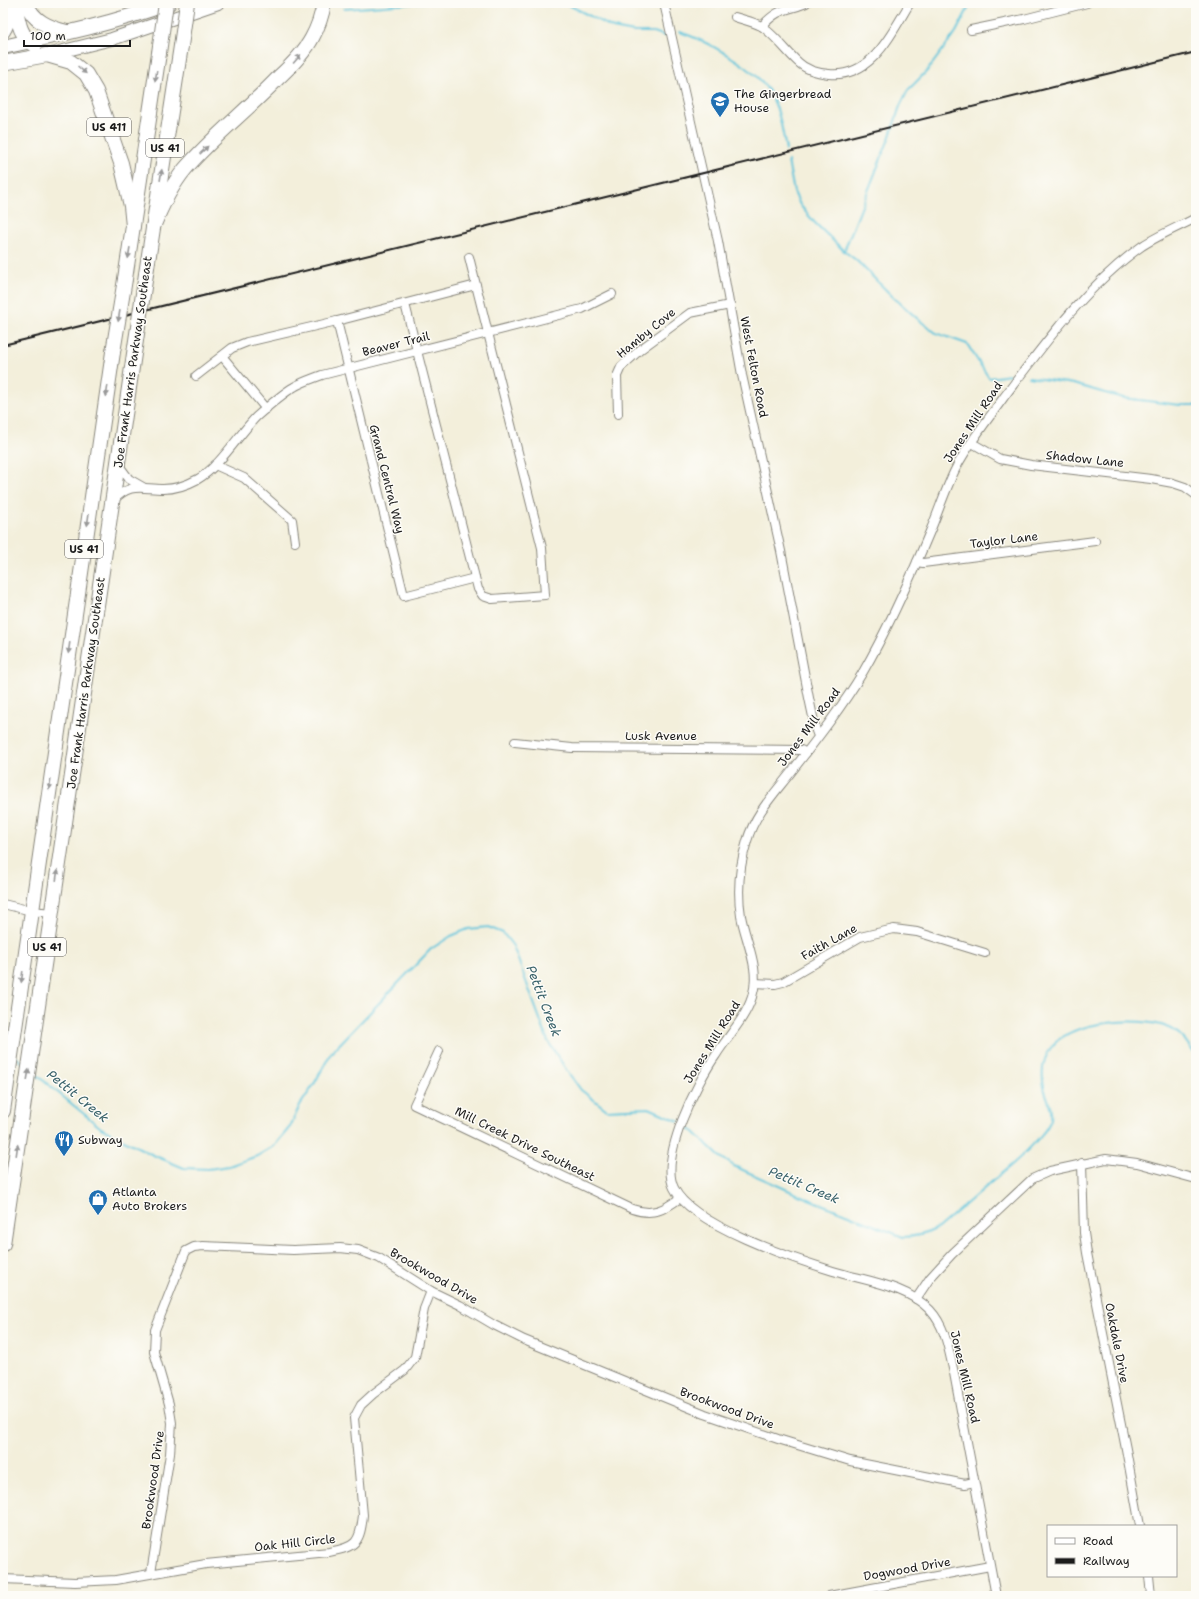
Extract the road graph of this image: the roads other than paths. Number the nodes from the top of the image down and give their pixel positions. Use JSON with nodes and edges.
{"nodes":[{"id":1,"x":6,"y":3,"type":"edge"},
{"id":2,"x":15,"y":3,"type":"edge"},
{"id":3,"x":26,"y":3,"type":"edge"},
{"id":4,"x":168,"y":3,"type":"edge"},
{"id":5,"x":187,"y":3,"type":"edge"},
{"id":6,"x":218,"y":3,"type":"edge"},
{"id":7,"x":324,"y":3,"type":"edge"},
{"id":8,"x":664,"y":3,"type":"edge"},
{"id":9,"x":806,"y":3,"type":"edge"},
{"id":10,"x":910,"y":3,"type":"edge"},
{"id":11,"x":1087,"y":3,"type":"edge"},
{"id":12,"x":1070,"y":5,"type":"edge"},
{"id":13,"x":735,"y":17,"type":"dead end"},
{"id":14,"x":762,"y":26,"type":"junction"},
{"id":15,"x":971,"y":30,"type":"dead end"},
{"id":16,"x":3,"y":32,"type":"edge"},
{"id":17,"x":72,"y":32,"type":"junction"},
{"id":18,"x":28,"y":42,"type":"junction"},
{"id":19,"x":3,"y":47,"type":"edge"},
{"id":20,"x":53,"y":53,"type":"junction"},
{"id":21,"x":3,"y":63,"type":"edge"},
{"id":22,"x":1196,"y":218,"type":"edge"},
{"id":23,"x":133,"y":226,"type":"junction"},
{"id":24,"x":153,"y":227,"type":"junction"},
{"id":25,"x":469,"y":257,"type":"dead end"},
{"id":26,"x":476,"y":285,"type":"junction"},
{"id":27,"x":612,"y":294,"type":"dead end"},
{"id":28,"x":405,"y":304,"type":"junction"},
{"id":29,"x":730,"y":305,"type":"junction"},
{"id":30,"x":337,"y":321,"type":"junction"},
{"id":31,"x":488,"y":333,"type":"junction"},
{"id":32,"x":417,"y":352,"type":"junction"},
{"id":33,"x":222,"y":356,"type":"junction"},
{"id":34,"x":348,"y":368,"type":"junction"},
{"id":35,"x":196,"y":376,"type":"dead end"},
{"id":36,"x":266,"y":409,"type":"junction"},
{"id":37,"x":618,"y":414,"type":"dead end"},
{"id":38,"x":972,"y":443,"type":"junction"},
{"id":39,"x":118,"y":463,"type":"junction"},
{"id":40,"x":214,"y":465,"type":"junction"},
{"id":41,"x":143,"y":487,"type":"junction"},
{"id":42,"x":1196,"y":495,"type":"edge"},
{"id":43,"x":112,"y":502,"type":"junction"},
{"id":44,"x":1095,"y":541,"type":"dead end"},
{"id":45,"x":295,"y":542,"type":"dead end"},
{"id":46,"x":917,"y":562,"type":"junction"},
{"id":47,"x":475,"y":578,"type":"junction"},
{"id":48,"x":818,"y":736,"type":"junction"},
{"id":49,"x":514,"y":742,"type":"dead end"},
{"id":50,"x":806,"y":753,"type":"junction"},
{"id":51,"x":3,"y":904,"type":"edge"},
{"id":52,"x":32,"y":910,"type":"junction"},
{"id":53,"x":52,"y":913,"type":"junction"},
{"id":54,"x":985,"y":953,"type":"dead end"},
{"id":55,"x":755,"y":983,"type":"junction"},
{"id":56,"x":440,"y":1051,"type":"dead end"},
{"id":57,"x":3,"y":1110,"type":"edge"},
{"id":58,"x":1082,"y":1163,"type":"junction"},
{"id":59,"x":1196,"y":1179,"type":"edge"},
{"id":60,"x":680,"y":1198,"type":"junction"},
{"id":61,"x":3,"y":1244,"type":"edge"},
{"id":62,"x":431,"y":1291,"type":"junction"},
{"id":63,"x":916,"y":1299,"type":"junction"},
{"id":64,"x":974,"y":1482,"type":"junction"},
{"id":65,"x":1140,"y":1525,"type":"edge"},
{"id":66,"x":990,"y":1566,"type":"junction"},
{"id":67,"x":151,"y":1573,"type":"junction"},
{"id":68,"x":1149,"y":1577,"type":"edge"},
{"id":69,"x":3,"y":1579,"type":"edge"},
{"id":70,"x":829,"y":1596,"type":"edge"},
{"id":71,"x":996,"y":1596,"type":"edge"},
{"id":72,"x":1151,"y":1596,"type":"edge"}],
"edges":[{"from":1,"to":16,"type":"highway"},
{"from":2,"to":18,"type":"highway"},
{"from":3,"to":17,"type":"highway"},
{"from":4,"to":17,"type":"highway"},
{"from":4,"to":23,"type":"highway","name":"Joe Frank Harris Parkway Southeast","number":"US 41","one_way":true,"bridge":true},
{"from":24,"to":5,"type":"highway","name":"Joe Frank Harris Parkway Southeast","number":"US 41","one_way":true,"bridge":true},
{"from":6,"to":20,"type":"main road"},
{"from":24,"to":7,"type":"highway","one_way":true},
{"from":8,"to":29,"type":"street","name":"West Felton Road"},
{"from":9,"to":14,"type":"street"},
{"from":10,"to":14,"type":"street"},
{"from":11,"to":12,"type":"street"},
{"from":12,"to":15,"type":"street"},
{"from":13,"to":14,"type":"street"},
{"from":17,"to":18,"type":"highway"},
{"from":18,"to":19,"type":"highway"},
{"from":18,"to":20,"type":"highway"},
{"from":20,"to":21,"type":"highway","number":"US 411"},
{"from":20,"to":23,"type":"highway","number":"US 411","one_way":true},
{"from":22,"to":38,"type":"street","name":"Jones Mill Road"},
{"from":23,"to":52,"type":"highway","name":"Joe Frank Harris Parkway Southeast","number":"US 41","one_way":true,"bridge":true},
{"from":24,"to":39,"type":"highway","name":"Joe Frank Harris Parkway Southeast","number":"US 41","bridge":true},
{"from":25,"to":26,"type":"street"},
{"from":26,"to":28,"type":"street"},
{"from":26,"to":31,"type":"street"},
{"from":27,"to":31,"type":"street","name":"Beaver Trail"},
{"from":28,"to":30,"type":"street"},
{"from":28,"to":32,"type":"street"},
{"from":29,"to":37,"type":"street","name":"Hamby Cove"},
{"from":29,"to":48,"type":"street","name":"West Felton Road"},
{"from":30,"to":33,"type":"street"},
{"from":30,"to":34,"type":"street","name":"Grand Central Way"},
{"from":31,"to":32,"type":"street","name":"Beaver Trail"},
{"from":31,"to":47,"type":"street"},
{"from":32,"to":34,"type":"street","name":"Beaver Trail"},
{"from":32,"to":47,"type":"street"},
{"from":33,"to":35,"type":"street"},
{"from":33,"to":36,"type":"street"},
{"from":34,"to":36,"type":"street","name":"Beaver Trail"},
{"from":34,"to":47,"type":"street","name":"Grand Central Way"},
{"from":36,"to":40,"type":"street","name":"Beaver Trail"},
{"from":38,"to":42,"type":"street","name":"Shadow Lane"},
{"from":38,"to":46,"type":"street","name":"Jones Mill Road"},
{"from":39,"to":41,"type":"street","name":"Beaver Trail"},
{"from":39,"to":43,"type":"highway","name":"Joe Frank Harris Parkway Southeast","number":"US 41"},
{"from":40,"to":41,"type":"street","name":"Beaver Trail"},
{"from":40,"to":45,"type":"street"},
{"from":41,"to":43,"type":"street","name":"Beaver Trail"},
{"from":53,"to":43,"type":"highway","name":"Joe Frank Harris Parkway Southeast","number":"US 41","one_way":true},
{"from":44,"to":46,"type":"street","name":"Taylor Lane"},
{"from":46,"to":48,"type":"street","name":"Jones Mill Road"},
{"from":48,"to":50,"type":"street","name":"Jones Mill Road"},
{"from":49,"to":50,"type":"street","name":"Lusk Avenue"},
{"from":50,"to":55,"type":"street","name":"Jones Mill Road"},
{"from":51,"to":52,"type":"street"},
{"from":52,"to":53,"type":"street"},
{"from":52,"to":57,"type":"highway","name":"Joe Frank Harris Parkway Southeast","number":"US 41","one_way":true},
{"from":61,"to":53,"type":"highway","name":"Joe Frank Harris Parkway Southeast","number":"US 41","one_way":true},
{"from":54,"to":55,"type":"street","name":"Faith Lane"},
{"from":55,"to":60,"type":"street","name":"Jones Mill Road"},
{"from":56,"to":60,"type":"street","name":"Mill Creek Drive Southeast"},
{"from":58,"to":59,"type":"street"},
{"from":58,"to":63,"type":"street"},
{"from":58,"to":65,"type":"street","name":"Oakdale Drive"},
{"from":60,"to":63,"type":"street","name":"Jones Mill Road"},
{"from":62,"to":64,"type":"street","name":"Brookwood Drive"},
{"from":62,"to":67,"type":"street","name":"Oak Hill Circle"},
{"from":62,"to":67,"type":"street","name":"Brookwood Drive"},
{"from":63,"to":64,"type":"street","name":"Jones Mill Road"},
{"from":64,"to":66,"type":"street","name":"Jones Mill Road"},
{"from":66,"to":70,"type":"street","name":"Dogwood Drive"},
{"from":66,"to":71,"type":"street","name":"Jones Mill Road"},
{"from":67,"to":69,"type":"street","name":"Oak Hill Circle"},
{"from":68,"to":72,"type":"street"}]}
